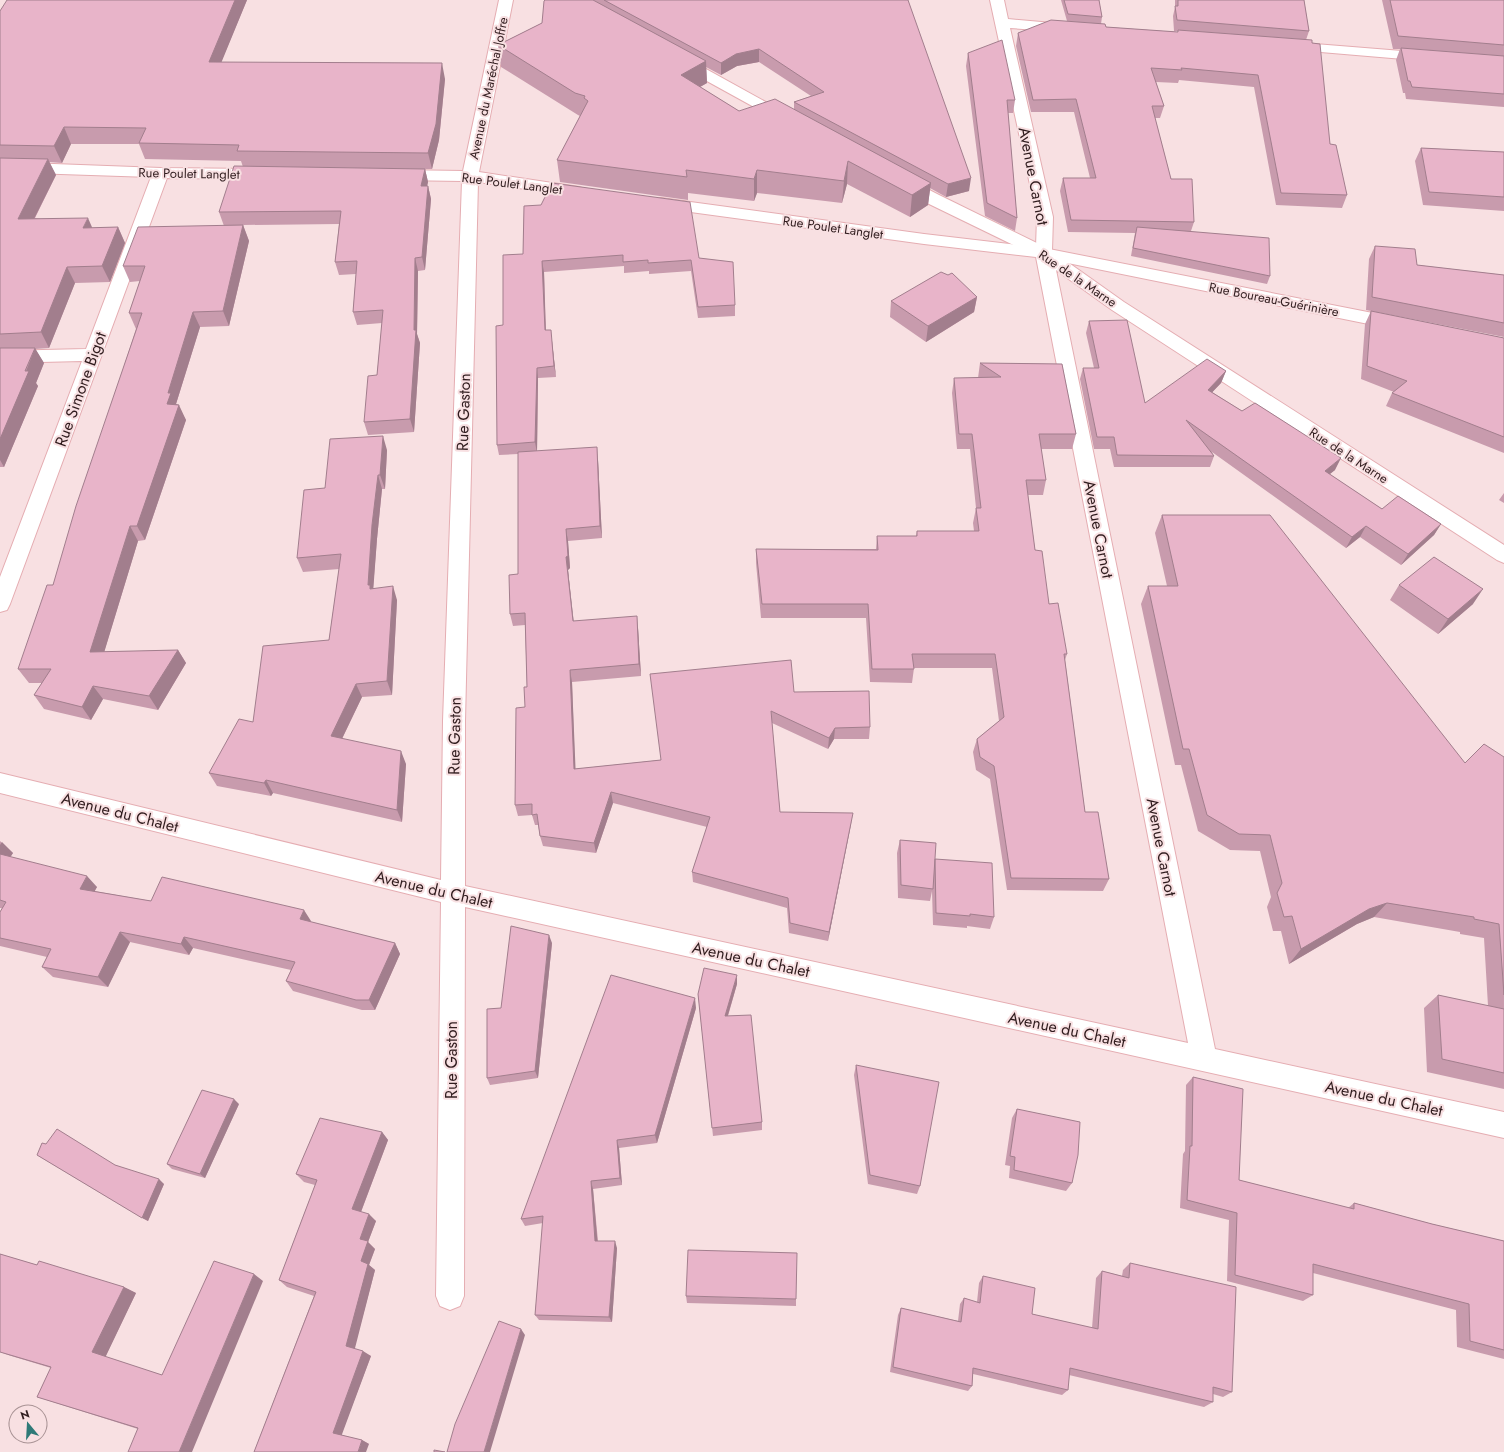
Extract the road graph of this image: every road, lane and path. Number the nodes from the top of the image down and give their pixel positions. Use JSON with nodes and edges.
{"nodes":[{"id":1,"x":506,"y":0,"type":"edge"},
{"id":2,"x":997,"y":0,"type":"edge"},
{"id":3,"x":1001,"y":23,"type":"junction"},
{"id":4,"x":1080,"y":30,"type":"edge"},
{"id":5,"x":1276,"y":45,"type":"edge"},
{"id":6,"x":667,"y":54,"type":"edge"},
{"id":7,"x":1441,"y":58,"type":"edge"},
{"id":8,"x":800,"y":126,"type":"edge"},
{"id":9,"x":0,"y":167,"type":"edge"},
{"id":10,"x":161,"y":173,"type":"junction"},
{"id":11,"x":277,"y":174,"type":"edge"},
{"id":12,"x":379,"y":175,"type":"edge"},
{"id":13,"x":470,"y":176,"type":"junction"},
{"id":14,"x":891,"y":176,"type":"edge"},
{"id":15,"x":595,"y":194,"type":"edge"},
{"id":16,"x":648,"y":202,"type":"edge"},
{"id":17,"x":1044,"y":253,"type":"junction"},
{"id":18,"x":1411,"y":327,"type":"edge"},
{"id":19,"x":93,"y":355,"type":"junction"},
{"id":20,"x":0,"y":357,"type":"edge"},
{"id":21,"x":1504,"y":555,"type":"edge"},
{"id":22,"x":0,"y":604,"type":"edge"},
{"id":23,"x":0,"y":783,"type":"edge"},
{"id":24,"x":453,"y":894,"type":"junction"},
{"id":25,"x":1204,"y":1059,"type":"junction"},
{"id":26,"x":1504,"y":1125,"type":"edge"},
{"id":27,"x":450,"y":1296,"type":"dead end"}],
"edges":[{"from":1,"to":13,"type":"street","name":"Avenue du Maréchal Joffre"},
{"from":2,"to":3,"type":"street","name":"Avenue Carnot"},
{"from":3,"to":4,"type":"street"},
{"from":3,"to":17,"type":"street","name":"Avenue Carnot"},
{"from":5,"to":7,"type":"street"},
{"from":6,"to":8,"type":"street"},
{"from":9,"to":10,"type":"street","name":"Rue Poulet Langlet"},
{"from":10,"to":11,"type":"street","name":"Rue Poulet Langlet"},
{"from":10,"to":19,"type":"street","name":"Rue Simone Bigot"},
{"from":12,"to":13,"type":"street","name":"Rue Poulet Langlet"},
{"from":13,"to":15,"type":"street","name":"Rue Poulet Langlet"},
{"from":13,"to":24,"type":"street","name":"Rue Gaston"},
{"from":14,"to":17,"type":"street","name":"Rue de la Marne"},
{"from":16,"to":17,"type":"street","name":"Rue Poulet Langlet"},
{"from":17,"to":18,"type":"street","name":"Rue Boureau-Guérinière"},
{"from":17,"to":21,"type":"street","name":"Rue de la Marne"},
{"from":17,"to":25,"type":"street","name":"Avenue Carnot"},
{"from":19,"to":20,"type":"street"},
{"from":19,"to":22,"type":"street","name":"Rue Simone Bigot"},
{"from":23,"to":24,"type":"street","name":"Avenue du Chalet"},
{"from":24,"to":25,"type":"street","name":"Avenue du Chalet"},
{"from":24,"to":27,"type":"street","name":"Rue Gaston"},
{"from":25,"to":26,"type":"street","name":"Avenue du Chalet"}]}
